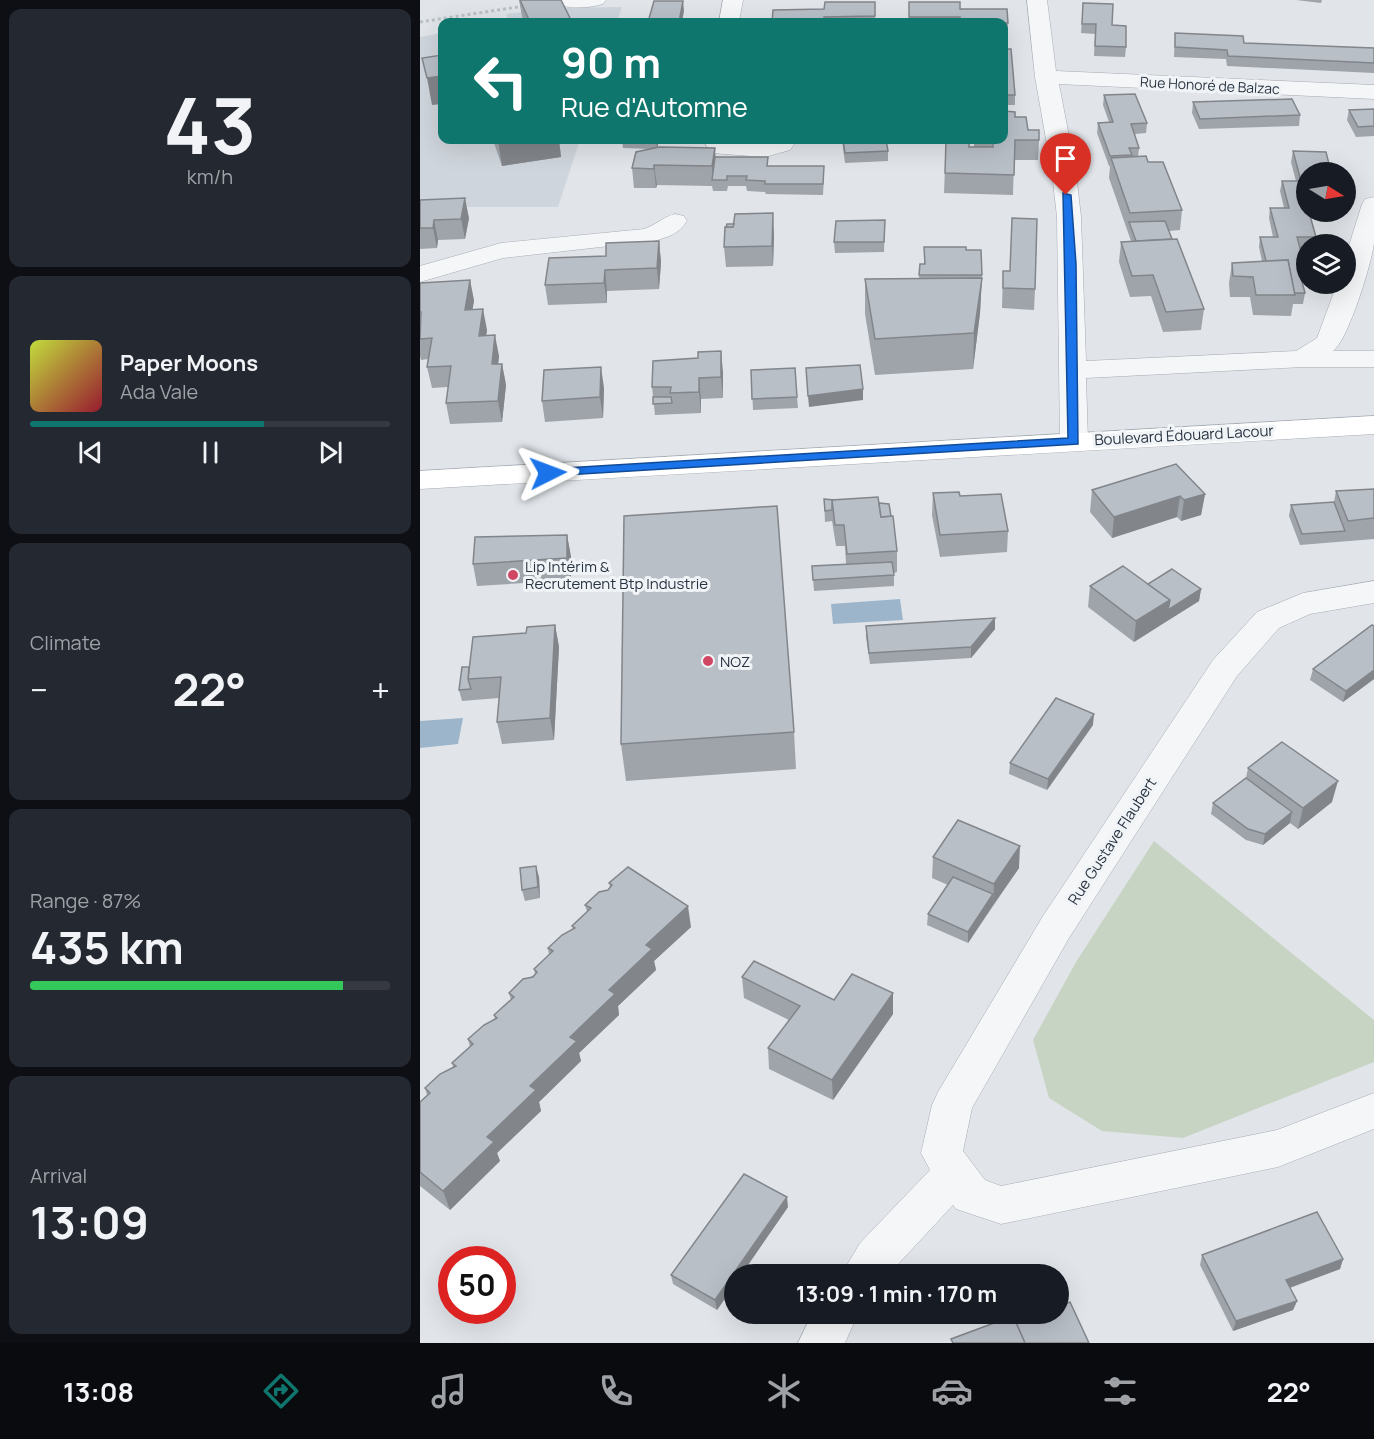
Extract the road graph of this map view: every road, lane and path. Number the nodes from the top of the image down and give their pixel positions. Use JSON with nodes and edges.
{"nodes":[{"id":1,"x":596,"y":0,"type":"edge"},
{"id":2,"x":733,"y":0,"type":"edge"},
{"id":3,"x":1037,"y":0,"type":"edge"},
{"id":4,"x":567,"y":1,"type":"edge"},
{"id":5,"x":442,"y":18,"type":"edge"},
{"id":6,"x":730,"y":18,"type":"edge"},
{"id":7,"x":438,"y":19,"type":"edge"},
{"id":8,"x":420,"y":22,"type":"edge"},
{"id":9,"x":1046,"y":77,"type":"junction"},
{"id":10,"x":1374,"y":92,"type":"edge"},
{"id":11,"x":716,"y":144,"type":"edge"},
{"id":12,"x":783,"y":144,"type":"edge"},
{"id":13,"x":1374,"y":204,"type":"edge"},
{"id":14,"x":675,"y":221,"type":"dead end"},
{"id":15,"x":420,"y":274,"type":"edge"},
{"id":16,"x":1303,"y":359,"type":"junction"},
{"id":17,"x":1374,"y":359,"type":"edge"},
{"id":18,"x":1073,"y":370,"type":"junction"},
{"id":19,"x":1374,"y":425,"type":"edge"},
{"id":20,"x":1074,"y":441,"type":"junction"},
{"id":21,"x":420,"y":480,"type":"edge"},
{"id":22,"x":1374,"y":592,"type":"edge"},
{"id":23,"x":1374,"y":1111,"type":"edge"},
{"id":24,"x":954,"y":1174,"type":"junction"},
{"id":25,"x":870,"y":1264,"type":"edge"},
{"id":26,"x":831,"y":1324,"type":"edge"},
{"id":27,"x":821,"y":1343,"type":"edge"}],
"edges":[{"from":1,"to":4,"type":"street"},
{"from":2,"to":6,"type":"street"},
{"from":3,"to":9,"type":"street"},
{"from":4,"to":5,"type":"path"},
{"from":7,"to":8,"type":"path"},
{"from":9,"to":10,"type":"street","name":"Rue Honoré de Balzac"},
{"from":9,"to":18,"type":"street"},
{"from":11,"to":12,"type":"street"},
{"from":13,"to":16,"type":"street"},
{"from":14,"to":15,"type":"street"},
{"from":16,"to":17,"type":"street"},
{"from":16,"to":18,"type":"street"},
{"from":18,"to":20,"type":"street"},
{"from":19,"to":20,"type":"main road","name":"Boulevard Édouard Lacour"},
{"from":20,"to":21,"type":"main road","name":"Boulevard Édouard Lacour"},
{"from":22,"to":24,"type":"street","name":"Rue Gustave Flaubert"},
{"from":23,"to":24,"type":"street","name":"Rue Gustave Flaubert"},
{"from":24,"to":25,"type":"street"},
{"from":26,"to":27,"type":"street"}]}
